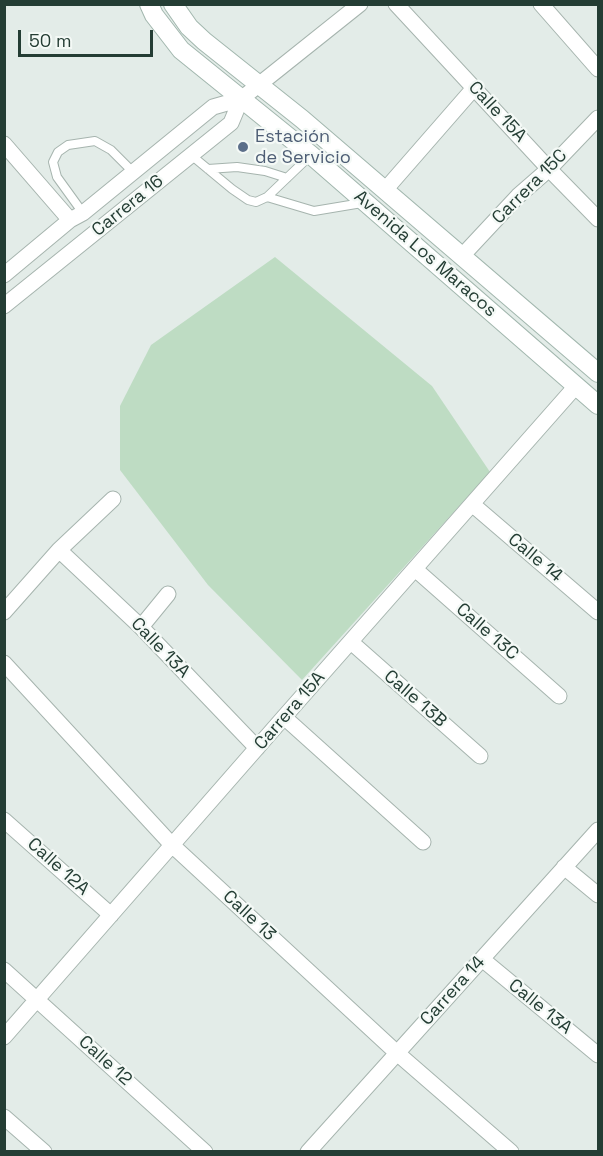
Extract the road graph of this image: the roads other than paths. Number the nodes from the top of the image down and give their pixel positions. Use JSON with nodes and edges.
{"nodes":[{"id":1,"x":149,"y":4,"type":"edge"},
{"id":2,"x":173,"y":4,"type":"edge"},
{"id":3,"x":360,"y":4,"type":"edge"},
{"id":4,"x":396,"y":4,"type":"edge"},
{"id":5,"x":541,"y":4,"type":"edge"},
{"id":6,"x":598,"y":69,"type":"edge"},
{"id":7,"x":260,"y":84,"type":"junction"},
{"id":8,"x":474,"y":88,"type":"junction"},
{"id":9,"x":241,"y":99,"type":"junction"},
{"id":10,"x":598,"y":118,"type":"edge"},
{"id":11,"x":4,"y":144,"type":"edge"},
{"id":12,"x":191,"y":155,"type":"junction"},
{"id":13,"x":311,"y":155,"type":"junction"},
{"id":14,"x":208,"y":169,"type":"junction"},
{"id":15,"x":549,"y":169,"type":"junction"},
{"id":16,"x":133,"y":172,"type":"junction"},
{"id":17,"x":287,"y":178,"type":"junction"},
{"id":18,"x":385,"y":190,"type":"junction"},
{"id":19,"x":267,"y":197,"type":"junction"},
{"id":20,"x":365,"y":203,"type":"junction"},
{"id":21,"x":76,"y":217,"type":"junction"},
{"id":22,"x":598,"y":219,"type":"edge"},
{"id":23,"x":462,"y":256,"type":"junction"},
{"id":24,"x":4,"y":275,"type":"edge"},
{"id":25,"x":4,"y":306,"type":"edge"},
{"id":26,"x":598,"y":373,"type":"edge"},
{"id":27,"x":576,"y":386,"type":"junction"},
{"id":28,"x":598,"y":405,"type":"edge"},
{"id":29,"x":113,"y":499,"type":"dead end"},
{"id":30,"x":472,"y":504,"type":"junction"},
{"id":31,"x":58,"y":550,"type":"junction"},
{"id":32,"x":415,"y":569,"type":"junction"},
{"id":33,"x":168,"y":594,"type":"dead end"},
{"id":34,"x":4,"y":612,"type":"edge"},
{"id":35,"x":598,"y":612,"type":"edge"},
{"id":36,"x":141,"y":627,"type":"junction"},
{"id":37,"x":351,"y":642,"type":"junction"},
{"id":38,"x":4,"y":663,"type":"edge"},
{"id":39,"x":559,"y":696,"type":"dead end"},
{"id":40,"x":284,"y":717,"type":"junction"},
{"id":41,"x":257,"y":748,"type":"junction"},
{"id":42,"x":480,"y":756,"type":"dead end"},
{"id":43,"x":4,"y":820,"type":"edge"},
{"id":44,"x":598,"y":830,"type":"edge"},
{"id":45,"x":423,"y":842,"type":"dead end"},
{"id":46,"x":172,"y":845,"type":"junction"},
{"id":47,"x":564,"y":867,"type":"junction"},
{"id":48,"x":598,"y":895,"type":"edge"},
{"id":49,"x":111,"y":915,"type":"junction"},
{"id":50,"x":482,"y":959,"type":"junction"},
{"id":51,"x":4,"y":970,"type":"edge"},
{"id":52,"x":37,"y":999,"type":"junction"},
{"id":53,"x":4,"y":1037,"type":"edge"},
{"id":54,"x":397,"y":1053,"type":"junction"},
{"id":55,"x":598,"y":1055,"type":"edge"},
{"id":56,"x":4,"y":1116,"type":"edge"},
{"id":57,"x":316,"y":1149,"type":"edge"},
{"id":58,"x":44,"y":1152,"type":"edge"},
{"id":59,"x":205,"y":1152,"type":"edge"},
{"id":60,"x":511,"y":1152,"type":"edge"}],
"edges":[{"from":1,"to":9,"type":"street","name":"Avenida Los Maracos"},
{"from":2,"to":7,"type":"street","name":"Avenida Los Maracos"},
{"from":3,"to":7,"type":"street","name":"Carrera 16"},
{"from":4,"to":8,"type":"street","name":"Calle 15A"},
{"from":5,"to":6,"type":"street"},
{"from":7,"to":9,"type":"street","name":"Carrera 16"},
{"from":7,"to":18,"type":"street","name":"Avenida Los Maracos"},
{"from":8,"to":15,"type":"street","name":"Calle 15A"},
{"from":8,"to":18,"type":"street"},
{"from":9,"to":12,"type":"street","name":"Carrera 16"},
{"from":9,"to":13,"type":"street","name":"Avenida Los Maracos"},
{"from":9,"to":16,"type":"street","name":"Carrera 16"},
{"from":10,"to":15,"type":"street","name":"Carrera 15C"},
{"from":11,"to":21,"type":"street"},
{"from":12,"to":14,"type":"lane"},
{"from":12,"to":25,"type":"street","name":"Carrera 16"},
{"from":13,"to":17,"type":"lane"},
{"from":13,"to":20,"type":"street","name":"Avenida Los Maracos"},
{"from":14,"to":17,"type":"lane"},
{"from":14,"to":19,"type":"lane"},
{"from":15,"to":22,"type":"street","name":"Calle 15A"},
{"from":15,"to":23,"type":"street","name":"Carrera 15C"},
{"from":16,"to":21,"type":"street","name":"Carrera 16"},
{"from":16,"to":21,"type":"lane"},
{"from":17,"to":19,"type":"lane"},
{"from":18,"to":23,"type":"street","name":"Avenida Los Maracos"},
{"from":19,"to":20,"type":"lane"},
{"from":20,"to":27,"type":"street","name":"Avenida Los Maracos"},
{"from":21,"to":24,"type":"street","name":"Carrera 16"},
{"from":23,"to":26,"type":"street","name":"Avenida Los Maracos"},
{"from":27,"to":28,"type":"street","name":"Avenida Los Maracos"},
{"from":27,"to":30,"type":"street","name":"Carrera 15A"},
{"from":29,"to":31,"type":"street"},
{"from":30,"to":32,"type":"street","name":"Carrera 15A"},
{"from":30,"to":35,"type":"street","name":"Calle 14"},
{"from":31,"to":34,"type":"street"},
{"from":31,"to":36,"type":"street","name":"Calle 13A"},
{"from":32,"to":37,"type":"street","name":"Carrera 15A"},
{"from":32,"to":39,"type":"street","name":"Calle 13C"},
{"from":33,"to":36,"type":"street"},
{"from":36,"to":41,"type":"street","name":"Calle 13A"},
{"from":37,"to":40,"type":"street","name":"Carrera 15A"},
{"from":37,"to":42,"type":"street","name":"Calle 13B"},
{"from":38,"to":46,"type":"street","name":"Calle 13"},
{"from":40,"to":41,"type":"street","name":"Carrera 15A"},
{"from":40,"to":45,"type":"street"},
{"from":41,"to":46,"type":"street","name":"Carrera 15A"},
{"from":43,"to":49,"type":"street","name":"Calle 12A"},
{"from":44,"to":47,"type":"street","name":"Carrera 14"},
{"from":46,"to":49,"type":"street","name":"Carrera 15A"},
{"from":46,"to":54,"type":"street","name":"Calle 13"},
{"from":47,"to":48,"type":"street"},
{"from":47,"to":50,"type":"street","name":"Carrera 14"},
{"from":49,"to":52,"type":"street","name":"Carrera 15A"},
{"from":50,"to":54,"type":"street","name":"Carrera 14"},
{"from":50,"to":55,"type":"street","name":"Calle 13A"},
{"from":51,"to":52,"type":"street","name":"Calle 12"},
{"from":52,"to":53,"type":"street","name":"Carrera 15A"},
{"from":52,"to":59,"type":"street","name":"Calle 12"},
{"from":54,"to":57,"type":"street","name":"Carrera 14"},
{"from":54,"to":60,"type":"street","name":"Calle 13"},
{"from":56,"to":58,"type":"street"}]}
